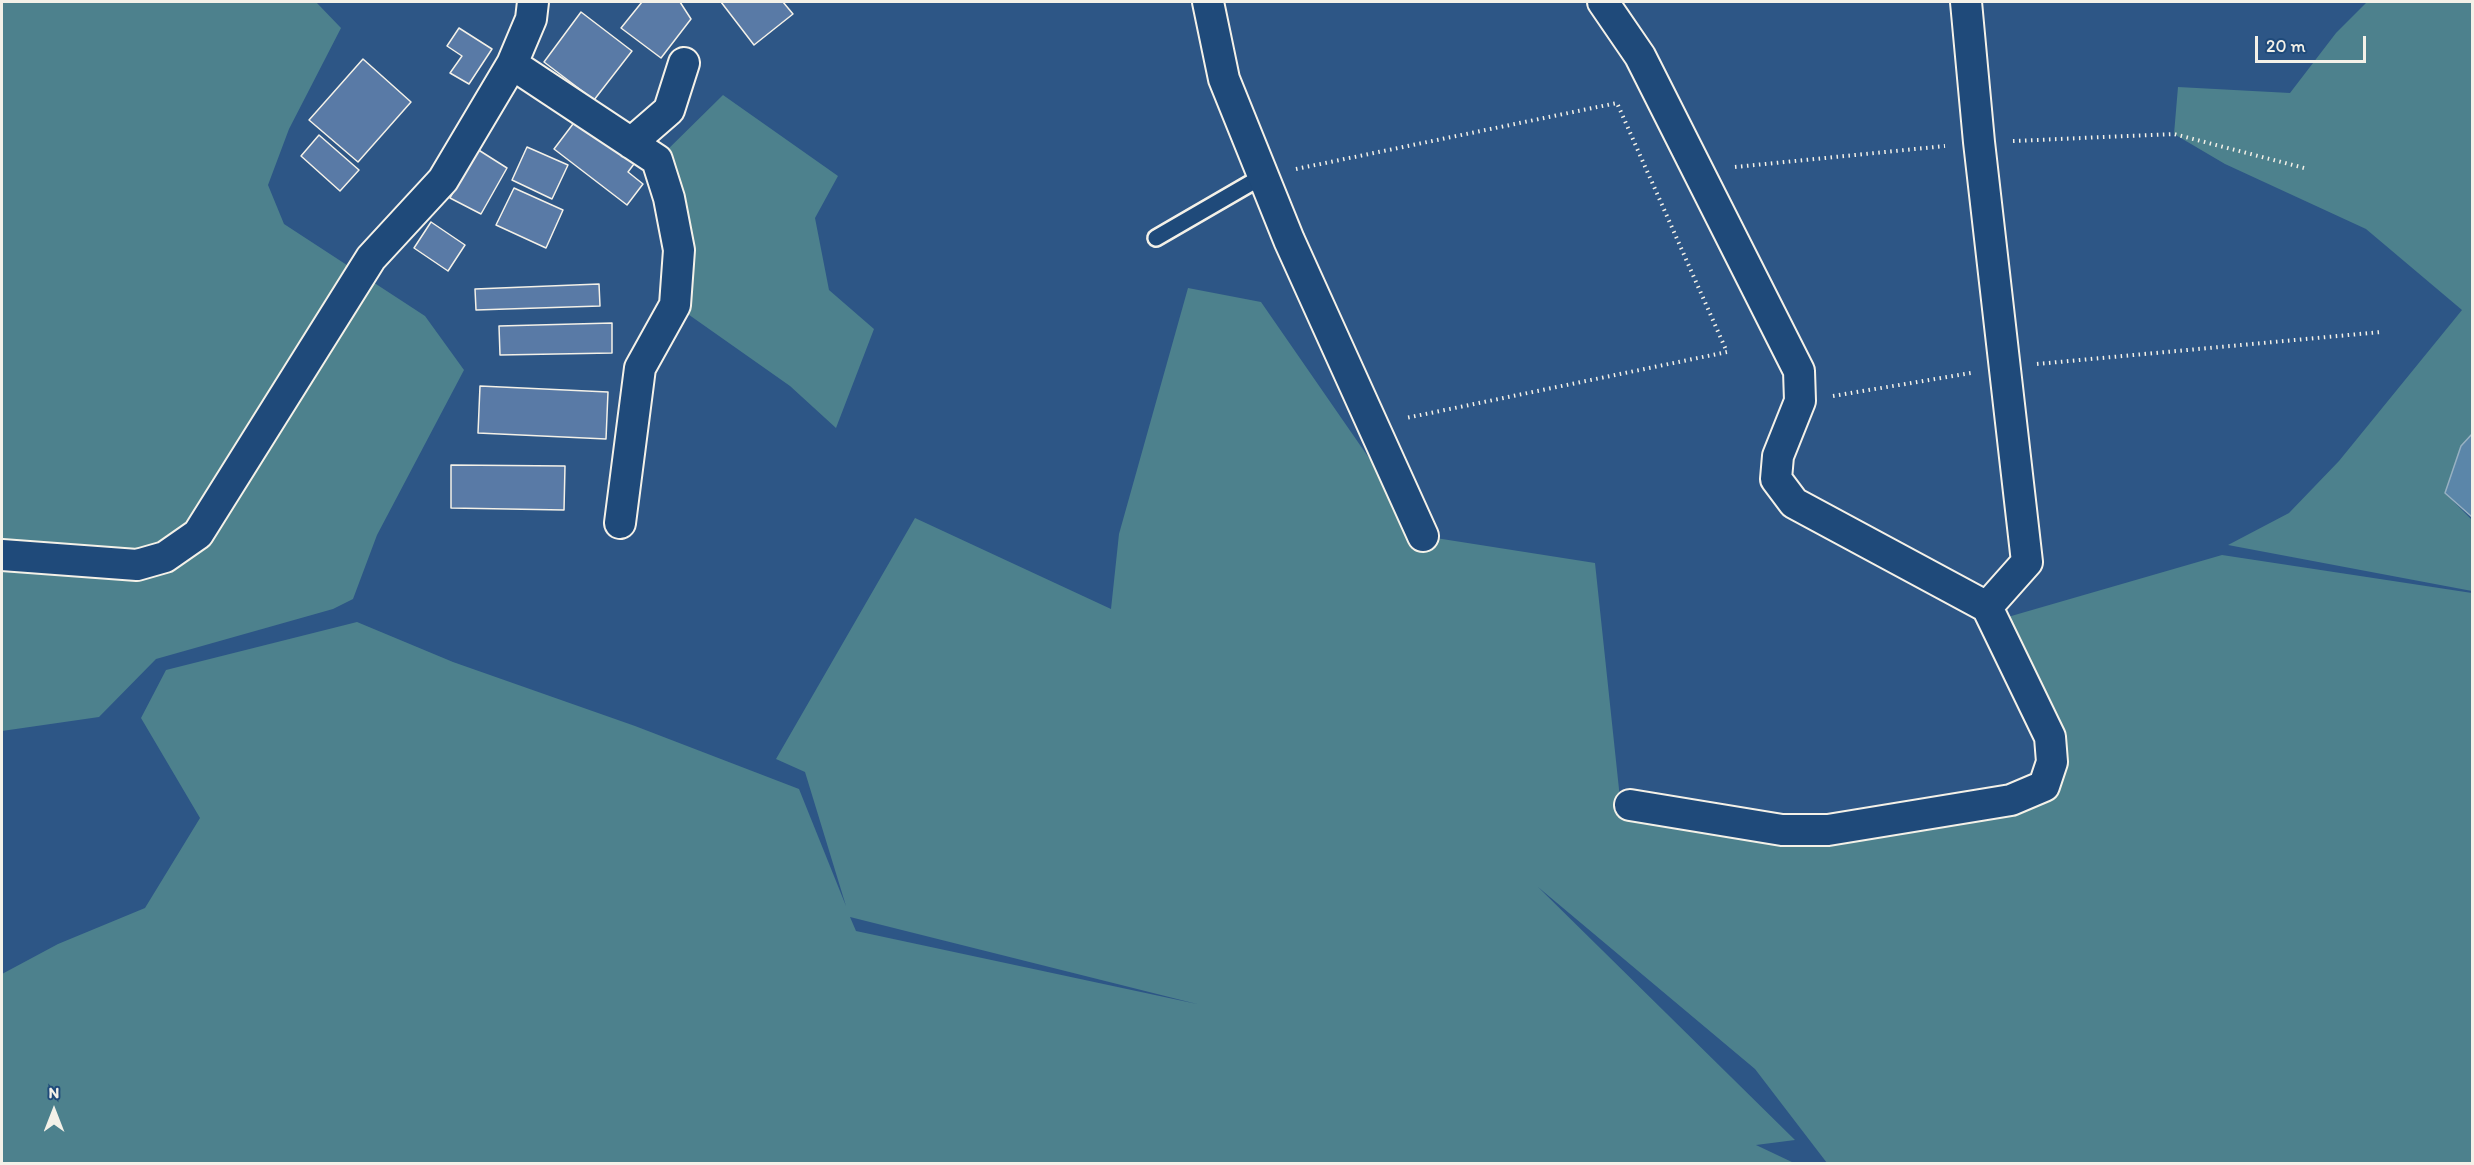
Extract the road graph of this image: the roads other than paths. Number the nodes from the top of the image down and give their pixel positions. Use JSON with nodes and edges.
{"nodes":[{"id":1,"x":533,"y":2,"type":"edge"},
{"id":2,"x":1208,"y":2,"type":"edge"},
{"id":3,"x":1603,"y":2,"type":"edge"},
{"id":4,"x":1966,"y":2,"type":"edge"},
{"id":5,"x":684,"y":63,"type":"dead end"},
{"id":6,"x":512,"y":64,"type":"junction"},
{"id":7,"x":631,"y":143,"type":"junction"},
{"id":8,"x":1263,"y":176,"type":"junction"},
{"id":9,"x":1156,"y":238,"type":"dead end"},
{"id":10,"x":620,"y":523,"type":"dead end"},
{"id":11,"x":1423,"y":536,"type":"dead end"},
{"id":12,"x":2,"y":555,"type":"edge"},
{"id":13,"x":1987,"y":607,"type":"junction"},
{"id":14,"x":1630,"y":806,"type":"dead end"}],
"edges":[{"from":1,"to":6,"type":"street"},
{"from":2,"to":8,"type":"street"},
{"from":3,"to":13,"type":"street"},
{"from":4,"to":13,"type":"street"},
{"from":5,"to":7,"type":"street"},
{"from":6,"to":7,"type":"street"},
{"from":6,"to":12,"type":"street"},
{"from":7,"to":10,"type":"street"},
{"from":8,"to":9,"type":"lane"},
{"from":8,"to":11,"type":"street"},
{"from":13,"to":14,"type":"street"}]}
